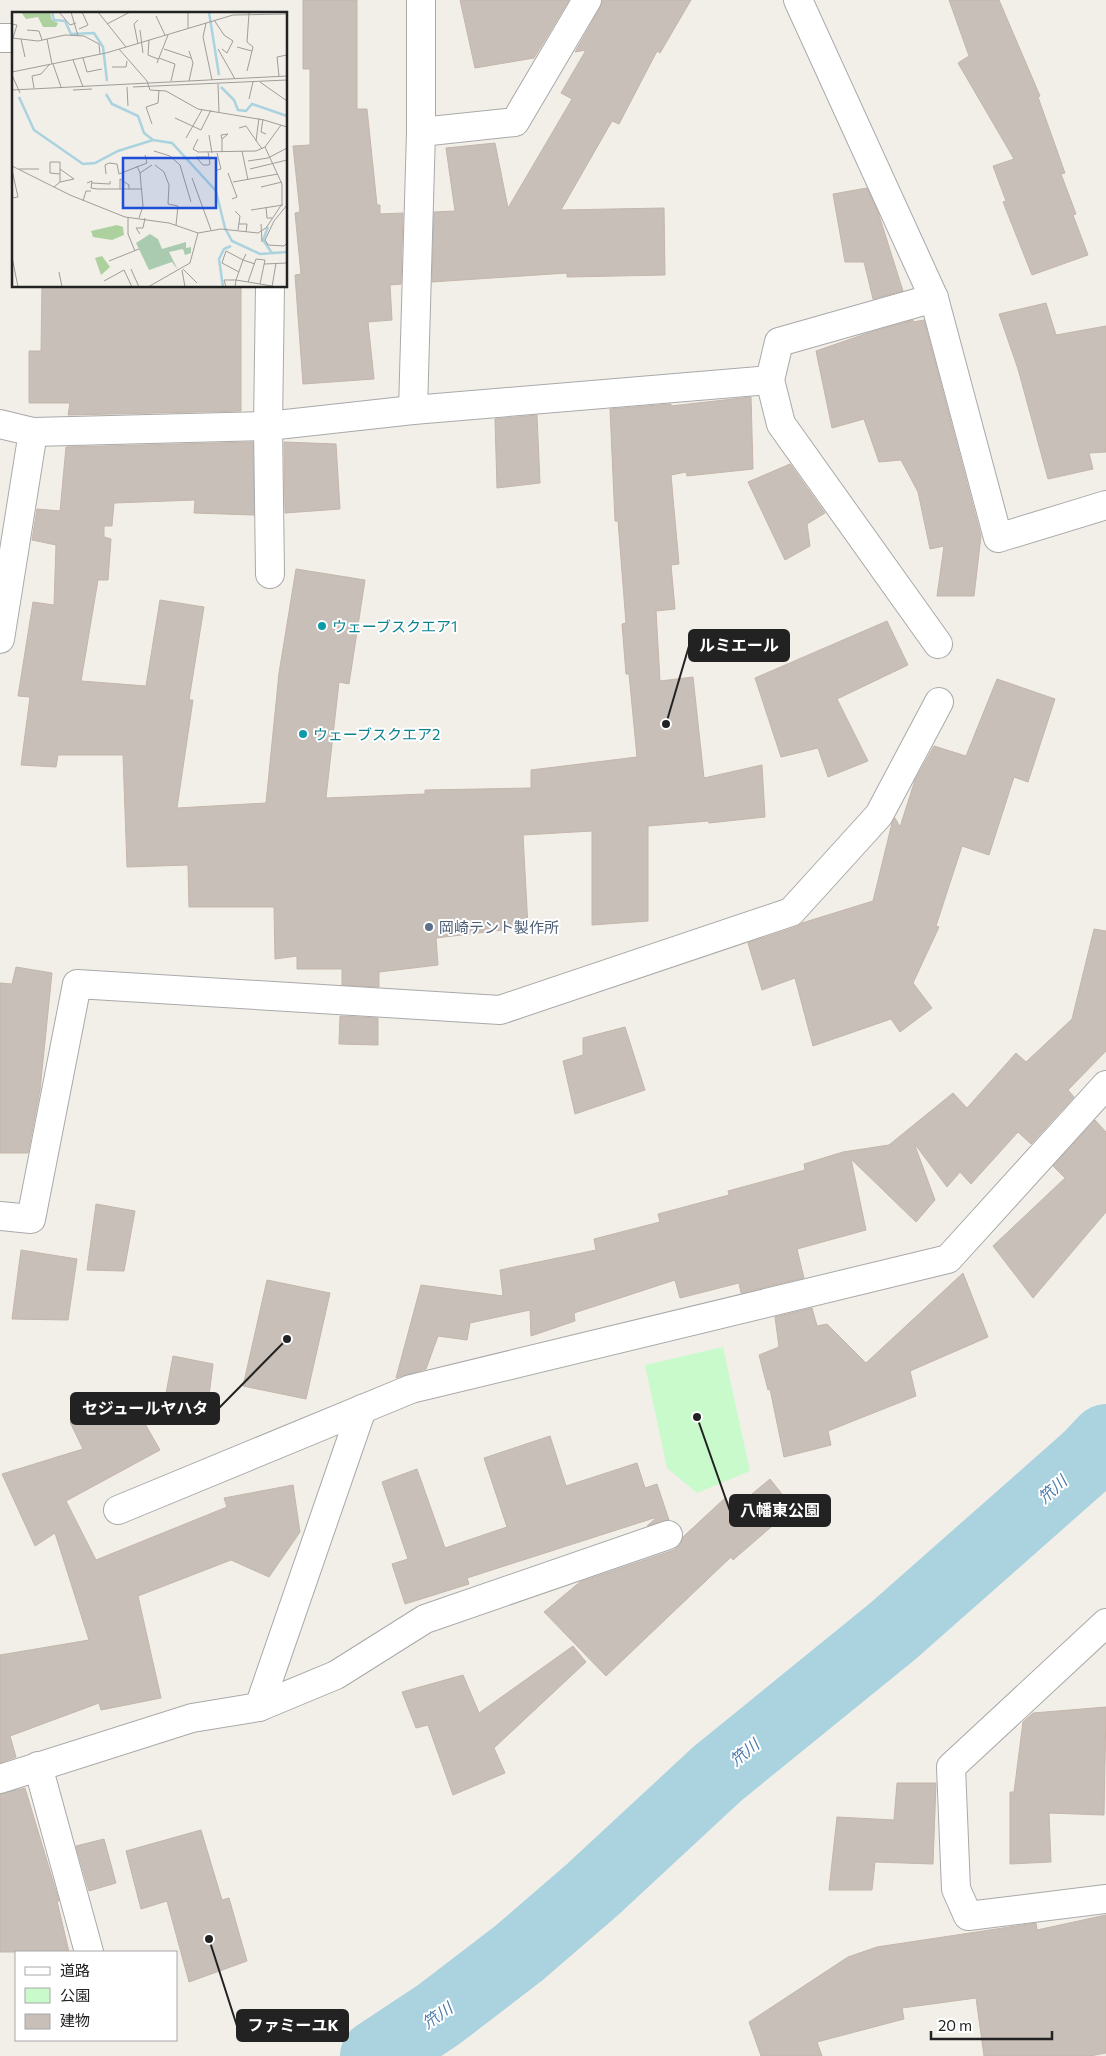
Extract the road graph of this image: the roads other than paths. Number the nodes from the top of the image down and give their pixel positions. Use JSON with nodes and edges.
{"nodes":[{"id":1,"x":421,"y":0,"type":"edge"},
{"id":2,"x":587,"y":0,"type":"edge"},
{"id":3,"x":798,"y":0,"type":"edge"},
{"id":4,"x":421,"y":132,"type":"junction"},
{"id":5,"x":270,"y":288,"type":"edge"},
{"id":6,"x":934,"y":298,"type":"junction"},
{"id":7,"x":770,"y":380,"type":"junction"},
{"id":8,"x":413,"y":410,"type":"junction"},
{"id":9,"x":0,"y":424,"type":"edge"},
{"id":10,"x":268,"y":426,"type":"junction"},
{"id":11,"x":33,"y":432,"type":"junction"},
{"id":12,"x":1106,"y":504,"type":"edge"},
{"id":13,"x":270,"y":574,"type":"dead end"},
{"id":14,"x":0,"y":639,"type":"edge"},
{"id":15,"x":938,"y":644,"type":"dead end"},
{"id":16,"x":939,"y":702,"type":"dead end"},
{"id":17,"x":1106,"y":1086,"type":"edge"},
{"id":18,"x":0,"y":1216,"type":"edge"},
{"id":19,"x":362,"y":1409,"type":"junction"},
{"id":20,"x":118,"y":1510,"type":"dead end"},
{"id":21,"x":668,"y":1535,"type":"dead end"},
{"id":22,"x":1106,"y":1623,"type":"edge"},
{"id":23,"x":260,"y":1707,"type":"junction"},
{"id":24,"x":38,"y":1766,"type":"junction"},
{"id":25,"x":0,"y":1779,"type":"edge"},
{"id":26,"x":1106,"y":1900,"type":"edge"},
{"id":27,"x":89,"y":1951,"type":"edge"}],
"edges":[{"from":1,"to":4,"type":"street"},
{"from":2,"to":4,"type":"street"},
{"from":3,"to":6,"type":"street"},
{"from":4,"to":8,"type":"street"},
{"from":5,"to":10,"type":"street"},
{"from":6,"to":7,"type":"street"},
{"from":6,"to":12,"type":"street"},
{"from":7,"to":8,"type":"street"},
{"from":7,"to":15,"type":"street"},
{"from":8,"to":10,"type":"street"},
{"from":9,"to":11,"type":"street"},
{"from":10,"to":11,"type":"street"},
{"from":10,"to":13,"type":"street"},
{"from":11,"to":14,"type":"street"},
{"from":16,"to":18,"type":"street"},
{"from":17,"to":19,"type":"street"},
{"from":19,"to":20,"type":"street"},
{"from":19,"to":23,"type":"street"},
{"from":21,"to":23,"type":"street"},
{"from":22,"to":26,"type":"street"},
{"from":23,"to":24,"type":"street"},
{"from":24,"to":25,"type":"street"},
{"from":24,"to":27,"type":"street"}]}
